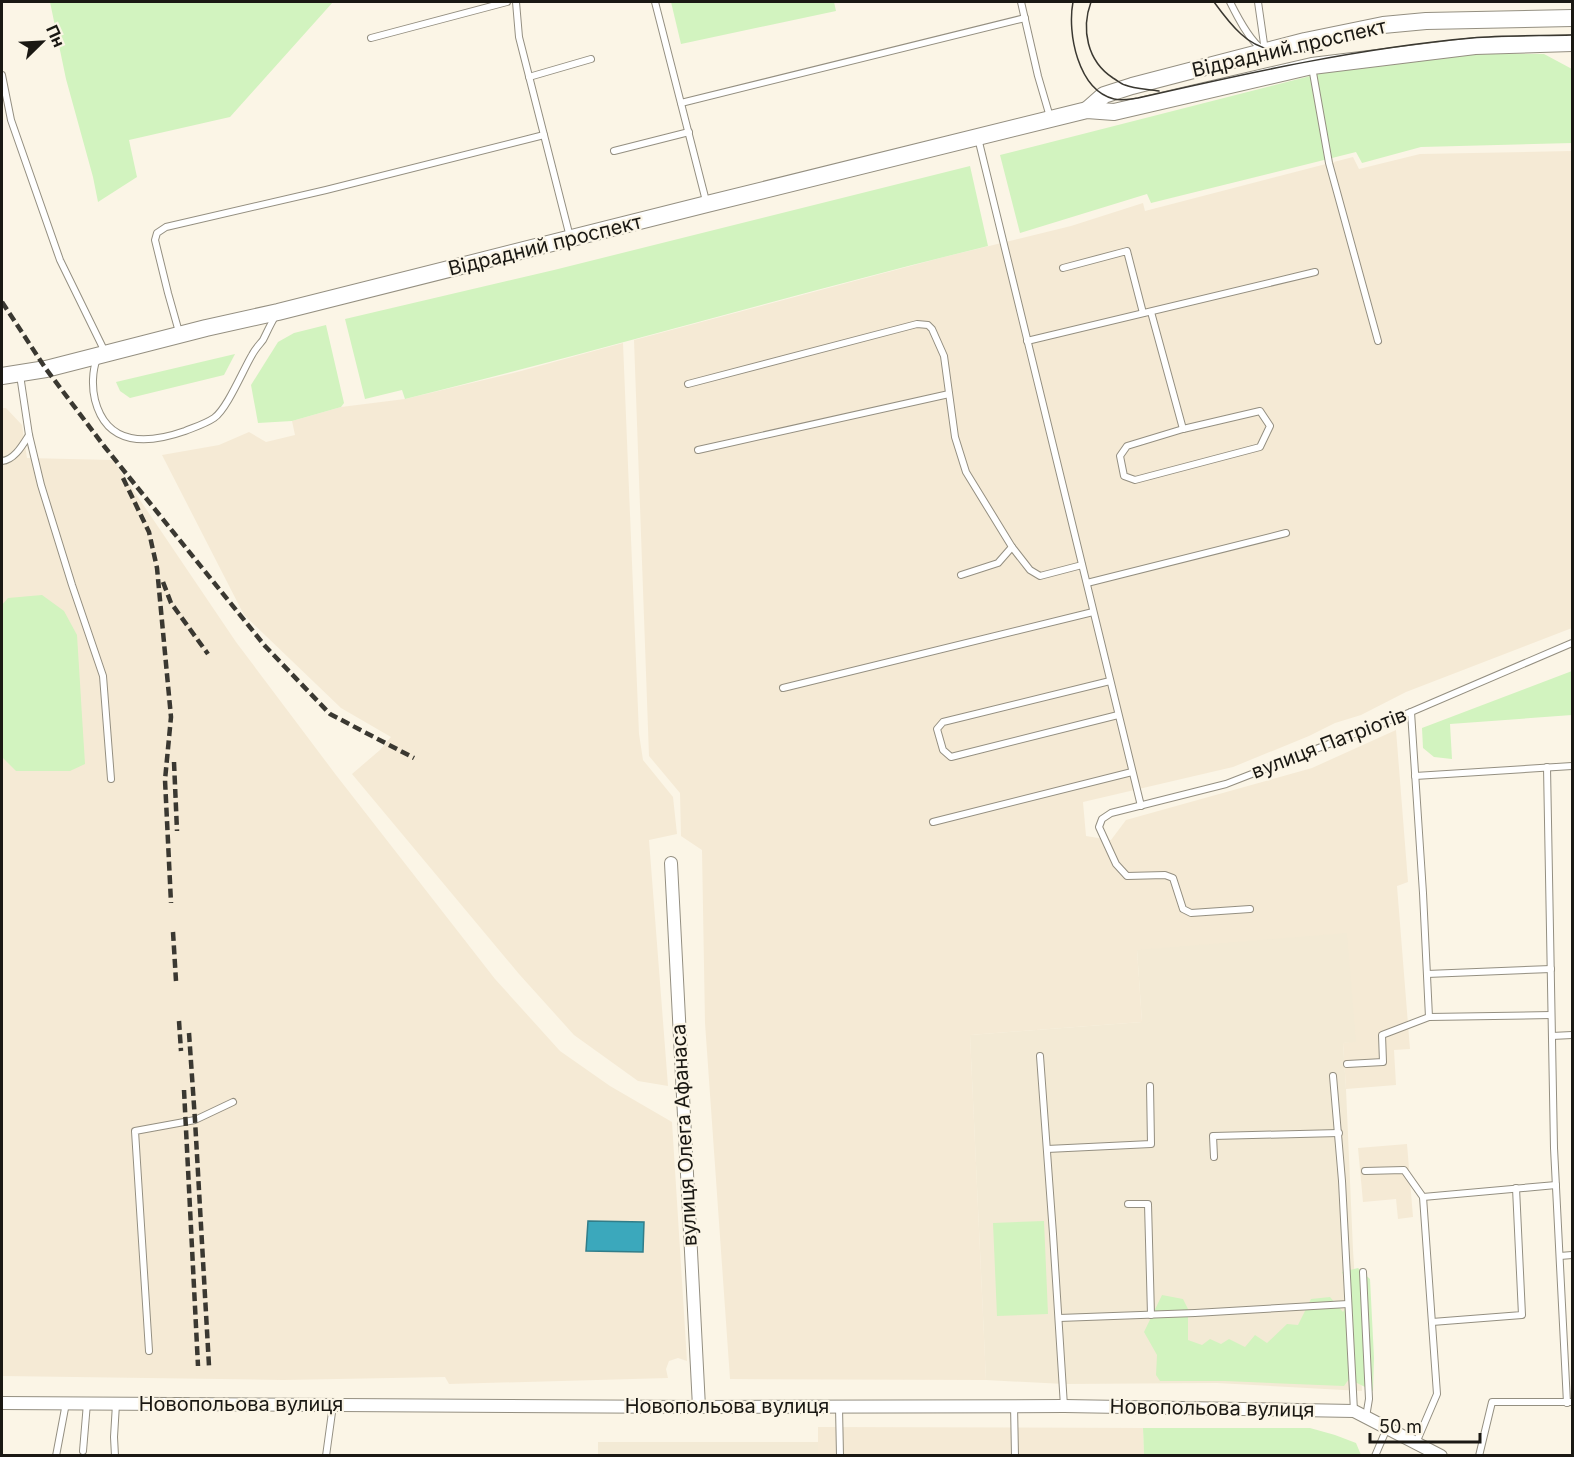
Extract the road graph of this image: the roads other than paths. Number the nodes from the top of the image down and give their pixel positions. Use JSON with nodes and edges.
{"nodes":[{"id":1,"x":507,"y":2,"type":"edge"},
{"id":2,"x":516,"y":2,"type":"edge"},
{"id":3,"x":655,"y":2,"type":"edge"},
{"id":4,"x":1021,"y":2,"type":"edge"},
{"id":5,"x":1230,"y":2,"type":"edge"},
{"id":6,"x":1258,"y":2,"type":"edge"},
{"id":7,"x":1025,"y":18,"type":"junction"},
{"id":8,"x":1572,"y":18,"type":"edge"},
{"id":9,"x":371,"y":38,"type":"dead end"},
{"id":10,"x":1572,"y":43,"type":"edge"},
{"id":11,"x":1265,"y":51,"type":"junction"},
{"id":12,"x":591,"y":59,"type":"dead end"},
{"id":13,"x":1312,"y":66,"type":"junction"},
{"id":14,"x":2,"y":75,"type":"edge"},
{"id":15,"x":529,"y":77,"type":"junction"},
{"id":16,"x":681,"y":104,"type":"junction"},
{"id":17,"x":1088,"y":110,"type":"junction"},
{"id":18,"x":1051,"y":120,"type":"junction"},
{"id":19,"x":689,"y":132,"type":"junction"},
{"id":20,"x":544,"y":135,"type":"junction"},
{"id":21,"x":978,"y":138,"type":"junction"},
{"id":22,"x":614,"y":151,"type":"dead end"},
{"id":23,"x":707,"y":204,"type":"junction"},
{"id":24,"x":570,"y":239,"type":"junction"},
{"id":25,"x":1063,"y":268,"type":"dead end"},
{"id":26,"x":1315,"y":272,"type":"dead end"},
{"id":27,"x":278,"y":312,"type":"junction"},
{"id":28,"x":1151,"y":312,"type":"junction"},
{"id":29,"x":1143,"y":313,"type":"junction"},
{"id":30,"x":180,"y":336,"type":"junction"},
{"id":31,"x":1378,"y":340,"type":"dead end"},
{"id":32,"x":1027,"y":341,"type":"junction"},
{"id":33,"x":102,"y":356,"type":"junction"},
{"id":34,"x":20,"y":373,"type":"junction"},
{"id":35,"x":2,"y":376,"type":"edge"},
{"id":36,"x":688,"y":384,"type":"dead end"},
{"id":37,"x":949,"y":394,"type":"junction"},
{"id":38,"x":1183,"y":429,"type":"junction"},
{"id":39,"x":29,"y":435,"type":"junction"},
{"id":40,"x":698,"y":450,"type":"dead end"},
{"id":41,"x":2,"y":461,"type":"edge"},
{"id":42,"x":1286,"y":534,"type":"dead end"},
{"id":43,"x":1012,"y":547,"type":"junction"},
{"id":44,"x":1082,"y":565,"type":"junction"},
{"id":45,"x":961,"y":575,"type":"dead end"},
{"id":46,"x":1087,"y":583,"type":"junction"},
{"id":47,"x":1093,"y":612,"type":"junction"},
{"id":48,"x":1572,"y":643,"type":"edge"},
{"id":49,"x":1110,"y":681,"type":"junction"},
{"id":50,"x":783,"y":688,"type":"dead end"},
{"id":51,"x":1411,"y":712,"type":"junction"},
{"id":52,"x":1118,"y":715,"type":"junction"},
{"id":53,"x":1572,"y":766,"type":"edge"},
{"id":54,"x":1547,"y":767,"type":"junction"},
{"id":55,"x":1132,"y":772,"type":"junction"},
{"id":56,"x":1415,"y":776,"type":"junction"},
{"id":57,"x":111,"y":779,"type":"dead end"},
{"id":58,"x":1141,"y":806,"type":"junction"},
{"id":59,"x":933,"y":822,"type":"dead end"},
{"id":60,"x":671,"y":863,"type":"dead end"},
{"id":61,"x":1250,"y":909,"type":"dead end"},
{"id":62,"x":1551,"y":969,"type":"junction"},
{"id":63,"x":1427,"y":974,"type":"junction"},
{"id":64,"x":1551,"y":1015,"type":"junction"},
{"id":65,"x":1429,"y":1017,"type":"junction"},
{"id":66,"x":1572,"y":1035,"type":"edge"},
{"id":67,"x":1552,"y":1036,"type":"junction"},
{"id":68,"x":1040,"y":1056,"type":"dead end"},
{"id":69,"x":1347,"y":1065,"type":"dead end"},
{"id":70,"x":1333,"y":1076,"type":"dead end"},
{"id":71,"x":1150,"y":1086,"type":"dead end"},
{"id":72,"x":233,"y":1102,"type":"dead end"},
{"id":73,"x":1339,"y":1133,"type":"junction"},
{"id":74,"x":1047,"y":1149,"type":"junction"},
{"id":75,"x":1214,"y":1157,"type":"dead end"},
{"id":76,"x":1365,"y":1171,"type":"dead end"},
{"id":77,"x":1556,"y":1185,"type":"junction"},
{"id":78,"x":1516,"y":1188,"type":"junction"},
{"id":79,"x":1424,"y":1197,"type":"junction"},
{"id":80,"x":1128,"y":1204,"type":"dead end"},
{"id":81,"x":1572,"y":1255,"type":"edge"},
{"id":82,"x":1560,"y":1256,"type":"junction"},
{"id":83,"x":1363,"y":1272,"type":"dead end"},
{"id":84,"x":1348,"y":1304,"type":"junction"},
{"id":85,"x":1151,"y":1315,"type":"junction"},
{"id":86,"x":1059,"y":1318,"type":"junction"},
{"id":87,"x":1432,"y":1322,"type":"junction"},
{"id":88,"x":149,"y":1351,"type":"dead end"},
{"id":89,"x":1570,"y":1402,"type":"edge"},
{"id":90,"x":2,"y":1403,"type":"edge"},
{"id":91,"x":66,"y":1403,"type":"junction"},
{"id":92,"x":87,"y":1403,"type":"junction"},
{"id":93,"x":116,"y":1404,"type":"junction"},
{"id":94,"x":333,"y":1405,"type":"junction"},
{"id":95,"x":1014,"y":1405,"type":"junction"},
{"id":96,"x":839,"y":1406,"type":"junction"},
{"id":97,"x":1064,"y":1406,"type":"junction"},
{"id":98,"x":699,"y":1407,"type":"junction"},
{"id":99,"x":1354,"y":1411,"type":"junction"},
{"id":100,"x":1366,"y":1417,"type":"junction"},
{"id":101,"x":1387,"y":1428,"type":"junction"},
{"id":102,"x":1416,"y":1443,"type":"junction"},
{"id":103,"x":83,"y":1451,"type":"dead end"},
{"id":104,"x":56,"y":1455,"type":"edge"},
{"id":105,"x":115,"y":1455,"type":"edge"},
{"id":106,"x":326,"y":1455,"type":"edge"},
{"id":107,"x":840,"y":1455,"type":"edge"},
{"id":108,"x":1015,"y":1455,"type":"edge"},
{"id":109,"x":1375,"y":1455,"type":"edge"},
{"id":110,"x":1441,"y":1455,"type":"edge"},
{"id":111,"x":1479,"y":1455,"type":"edge"}],
"edges":[{"from":1,"to":9,"type":"lane"},
{"from":2,"to":15,"type":"lane"},
{"from":3,"to":16,"type":"lane"},
{"from":4,"to":7,"type":"lane"},
{"from":5,"to":11,"type":"lane"},
{"from":6,"to":11,"type":"lane"},
{"from":7,"to":16,"type":"lane"},
{"from":7,"to":18,"type":"lane"},
{"from":8,"to":11,"type":"main road","name":"Відрадний проспект"},
{"from":10,"to":13,"type":"main road","name":"Відрадний проспект"},
{"from":11,"to":17,"type":"main road","name":"Відрадний проспект"},
{"from":12,"to":15,"type":"lane"},
{"from":13,"to":17,"type":"main road","name":"Відрадний проспект"},
{"from":13,"to":31,"type":"lane"},
{"from":14,"to":33,"type":"lane"},
{"from":15,"to":20,"type":"lane"},
{"from":16,"to":19,"type":"lane"},
{"from":17,"to":18,"type":"main road","name":"Відрадний проспект"},
{"from":18,"to":21,"type":"main road","name":"Відрадний проспект"},
{"from":19,"to":22,"type":"lane"},
{"from":19,"to":23,"type":"lane"},
{"from":20,"to":24,"type":"lane"},
{"from":20,"to":30,"type":"lane"},
{"from":21,"to":23,"type":"main road","name":"Відрадний проспект"},
{"from":21,"to":32,"type":"lane"},
{"from":23,"to":24,"type":"main road","name":"Відрадний проспект"},
{"from":24,"to":27,"type":"main road","name":"Відрадний проспект"},
{"from":25,"to":29,"type":"lane"},
{"from":26,"to":28,"type":"lane"},
{"from":27,"to":30,"type":"main road","name":"Відрадний проспект"},
{"from":27,"to":33,"type":"lane"},
{"from":28,"to":29,"type":"lane"},
{"from":28,"to":38,"type":"lane"},
{"from":29,"to":32,"type":"lane"},
{"from":30,"to":33,"type":"main road","name":"Відрадний проспект"},
{"from":32,"to":44,"type":"lane"},
{"from":33,"to":34,"type":"main road","name":"Відрадний проспект"},
{"from":34,"to":35,"type":"main road","name":"Відрадний проспект"},
{"from":34,"to":39,"type":"lane"},
{"from":36,"to":37,"type":"lane"},
{"from":37,"to":40,"type":"lane"},
{"from":37,"to":43,"type":"lane"},
{"from":38,"to":38,"type":"lane"},
{"from":39,"to":41,"type":"lane"},
{"from":39,"to":57,"type":"lane"},
{"from":42,"to":46,"type":"lane"},
{"from":43,"to":44,"type":"lane"},
{"from":43,"to":45,"type":"lane"},
{"from":44,"to":46,"type":"lane"},
{"from":46,"to":47,"type":"lane"},
{"from":47,"to":49,"type":"lane"},
{"from":47,"to":50,"type":"lane"},
{"from":48,"to":51,"type":"lane","name":"вулиця Патріотів"},
{"from":49,"to":52,"type":"lane"},
{"from":49,"to":52,"type":"lane"},
{"from":51,"to":56,"type":"lane"},
{"from":51,"to":58,"type":"lane","name":"вулиця Патріотів"},
{"from":52,"to":55,"type":"lane"},
{"from":53,"to":54,"type":"lane"},
{"from":54,"to":56,"type":"lane"},
{"from":54,"to":62,"type":"lane"},
{"from":55,"to":58,"type":"lane"},
{"from":55,"to":59,"type":"lane"},
{"from":56,"to":63,"type":"lane"},
{"from":58,"to":61,"type":"lane","name":"вулиця Патріотів"},
{"from":60,"to":98,"type":"street","name":"вулиця Олега Афанаса"},
{"from":62,"to":63,"type":"lane"},
{"from":62,"to":64,"type":"lane"},
{"from":63,"to":65,"type":"lane"},
{"from":64,"to":65,"type":"lane"},
{"from":64,"to":67,"type":"lane"},
{"from":65,"to":69,"type":"lane"},
{"from":66,"to":67,"type":"lane"},
{"from":67,"to":77,"type":"lane"},
{"from":68,"to":74,"type":"lane"},
{"from":70,"to":73,"type":"lane"},
{"from":71,"to":74,"type":"lane"},
{"from":72,"to":88,"type":"lane"},
{"from":73,"to":75,"type":"lane"},
{"from":73,"to":84,"type":"lane"},
{"from":74,"to":86,"type":"lane"},
{"from":76,"to":79,"type":"lane"},
{"from":77,"to":78,"type":"lane"},
{"from":77,"to":82,"type":"lane"},
{"from":78,"to":79,"type":"lane"},
{"from":78,"to":87,"type":"lane"},
{"from":79,"to":87,"type":"lane"},
{"from":80,"to":85,"type":"lane"},
{"from":81,"to":82,"type":"lane"},
{"from":82,"to":89,"type":"lane"},
{"from":83,"to":100,"type":"lane"},
{"from":84,"to":85,"type":"lane"},
{"from":84,"to":99,"type":"lane"},
{"from":85,"to":86,"type":"lane"},
{"from":86,"to":97,"type":"lane"},
{"from":87,"to":102,"type":"lane"},
{"from":89,"to":111,"type":"lane"},
{"from":90,"to":91,"type":"street","name":"Новопольова вулиця"},
{"from":91,"to":92,"type":"street","name":"Новопольова вулиця"},
{"from":91,"to":104,"type":"lane"},
{"from":92,"to":93,"type":"street","name":"Новопольова вулиця"},
{"from":92,"to":103,"type":"lane"},
{"from":93,"to":94,"type":"street","name":"Новопольова вулиця"},
{"from":93,"to":105,"type":"lane"},
{"from":94,"to":98,"type":"street","name":"Новопольова вулиця"},
{"from":94,"to":106,"type":"lane"},
{"from":95,"to":96,"type":"street","name":"Новопольова вулиця"},
{"from":95,"to":97,"type":"street","name":"Новопольова вулиця"},
{"from":95,"to":108,"type":"lane"},
{"from":96,"to":98,"type":"street","name":"Новопольова вулиця"},
{"from":96,"to":107,"type":"lane"},
{"from":97,"to":99,"type":"street","name":"Новопольова вулиця"},
{"from":99,"to":100,"type":"street","name":"Новопольова вулиця"},
{"from":100,"to":101,"type":"street","name":"Новопольова вулиця"},
{"from":101,"to":102,"type":"street","name":"Новопольова вулиця"},
{"from":101,"to":109,"type":"lane"},
{"from":102,"to":110,"type":"street","name":"Новопольова вулиця"}]}
